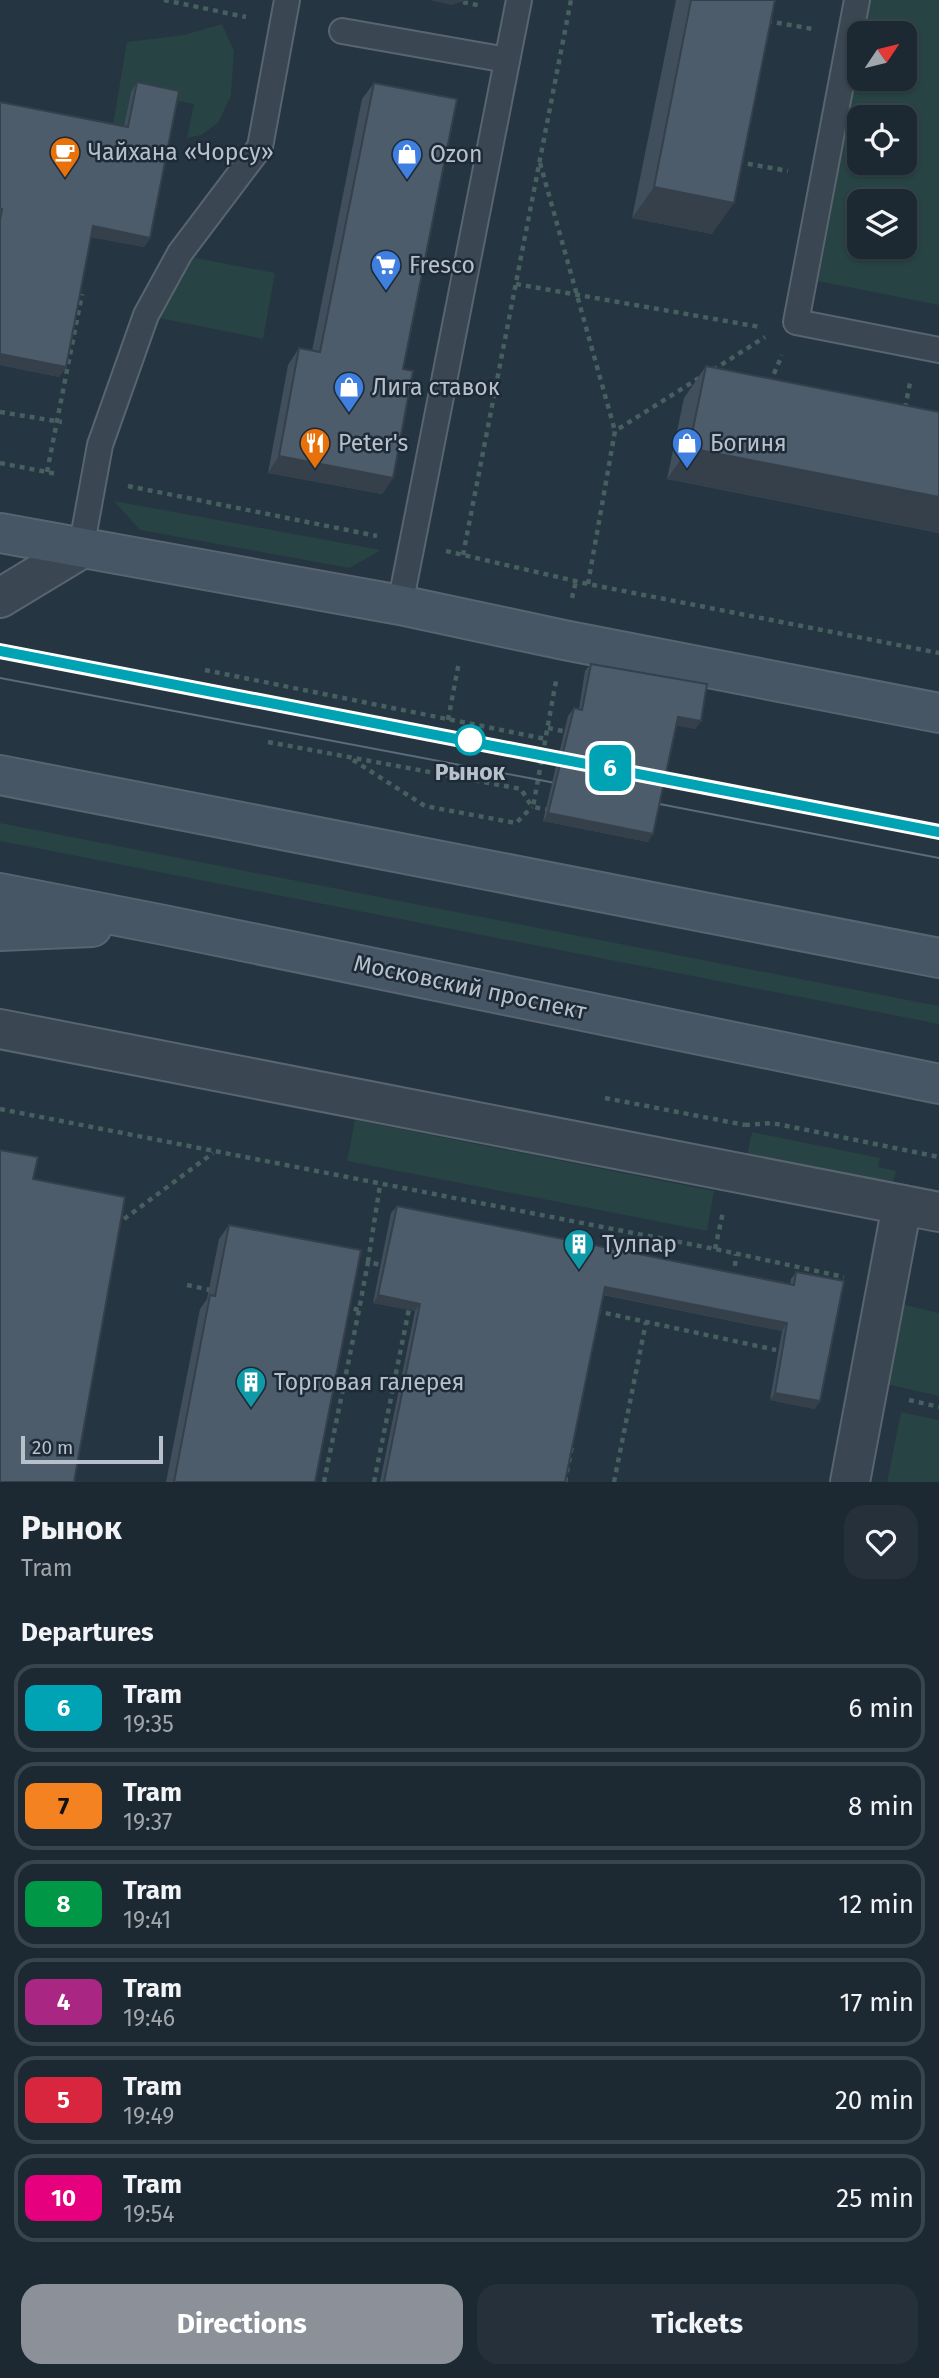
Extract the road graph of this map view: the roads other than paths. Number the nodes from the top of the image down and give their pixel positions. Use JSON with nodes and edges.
{"nodes":[{"id":1,"x":519,"y":0,"type":"edge"},
{"id":2,"x":857,"y":0,"type":"edge"},
{"id":3,"x":285,"y":12,"type":"edge"},
{"id":4,"x":342,"y":32,"type":"dead end"},
{"id":5,"x":507,"y":60,"type":"junction"},
{"id":6,"x":928,"y":348,"type":"edge"},
{"id":7,"x":0,"y":533,"type":"edge"},
{"id":8,"x":81,"y":549,"type":"junction"},
{"id":9,"x":0,"y":598,"type":"edge"},
{"id":10,"x":400,"y":605,"type":"junction"},
{"id":11,"x":939,"y":713,"type":"edge"},
{"id":12,"x":0,"y":775,"type":"edge"},
{"id":13,"x":0,"y":893,"type":"edge"},
{"id":14,"x":164,"y":925,"type":"junction"},
{"id":15,"x":0,"y":930,"type":"edge"},
{"id":16,"x":939,"y":958,"type":"edge"},
{"id":17,"x":0,"y":1028,"type":"edge"},
{"id":18,"x":939,"y":1084,"type":"edge"},
{"id":19,"x":921,"y":1208,"type":"edge"},
{"id":20,"x":850,"y":1482,"type":"edge"}],
"edges":[{"from":1,"to":5,"type":"lane"},
{"from":2,"to":6,"type":"lane"},
{"from":3,"to":8,"type":"lane"},
{"from":4,"to":5,"type":"lane"},
{"from":5,"to":10,"type":"lane"},
{"from":7,"to":8,"type":"main road"},
{"from":8,"to":9,"type":"street"},
{"from":8,"to":10,"type":"main road"},
{"from":10,"to":11,"type":"main road"},
{"from":12,"to":16,"type":"main road"},
{"from":13,"to":14,"type":"main road","name":"Московский проспект"},
{"from":14,"to":15,"type":"main road"},
{"from":14,"to":18,"type":"main road","name":"Московский проспект"},
{"from":17,"to":19,"type":"street"},
{"from":19,"to":20,"type":"street"}]}
